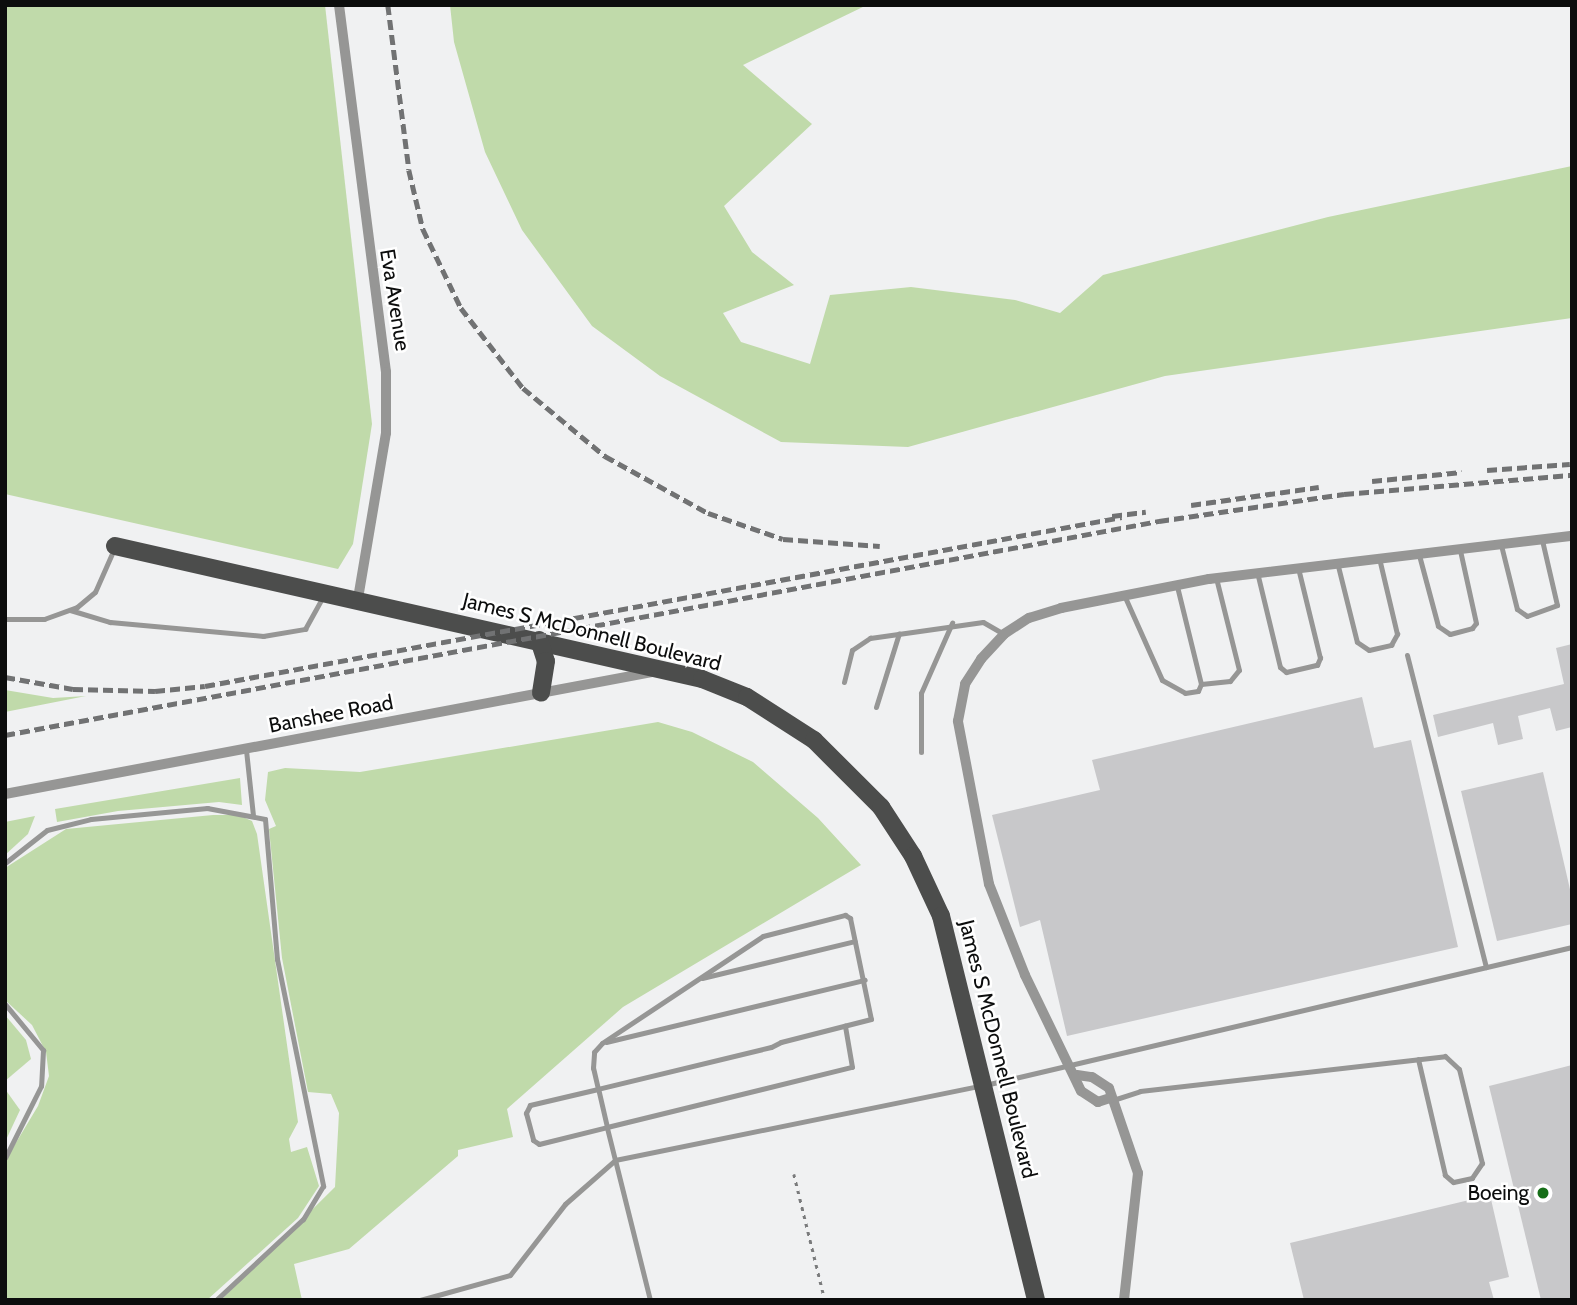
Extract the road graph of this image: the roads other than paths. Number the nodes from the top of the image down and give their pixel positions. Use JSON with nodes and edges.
{"nodes":[{"id":1,"x":339,"y":5,"type":"edge"},
{"id":2,"x":1572,"y":536,"type":"edge"},
{"id":3,"x":1541,"y":537,"type":"junction"},
{"id":4,"x":1500,"y":542,"type":"junction"},
{"id":5,"x":115,"y":546,"type":"joint"},
{"id":6,"x":1459,"y":547,"type":"junction"},
{"id":7,"x":1419,"y":552,"type":"junction"},
{"id":8,"x":1379,"y":557,"type":"junction"},
{"id":9,"x":1337,"y":562,"type":"junction"},
{"id":10,"x":1298,"y":567,"type":"junction"},
{"id":11,"x":1256,"y":572,"type":"junction"},
{"id":12,"x":1216,"y":578,"type":"junction"},
{"id":13,"x":1176,"y":585,"type":"junction"},
{"id":14,"x":325,"y":592,"type":"junction"},
{"id":15,"x":1124,"y":595,"type":"junction"},
{"id":16,"x":358,"y":599,"type":"junction"},
{"id":17,"x":70,"y":610,"type":"junction"},
{"id":18,"x":5,"y":619,"type":"edge"},
{"id":19,"x":952,"y":623,"type":"junction"},
{"id":20,"x":899,"y":633,"type":"junction"},
{"id":21,"x":1004,"y":634,"type":"junction"},
{"id":22,"x":539,"y":640,"type":"junction"},
{"id":23,"x":1407,"y":655,"type":"dead end"},
{"id":24,"x":663,"y":670,"type":"junction"},
{"id":25,"x":844,"y":682,"type":"dead end"},
{"id":26,"x":1201,"y":684,"type":"junction"},
{"id":27,"x":541,"y":693,"type":"junction"},
{"id":28,"x":876,"y":707,"type":"dead end"},
{"id":29,"x":246,"y":750,"type":"junction"},
{"id":30,"x":921,"y":752,"type":"dead end"},
{"id":31,"x":5,"y":794,"type":"edge"},
{"id":32,"x":253,"y":815,"type":"junction"},
{"id":33,"x":5,"y":863,"type":"edge"},
{"id":34,"x":855,"y":941,"type":"junction"},
{"id":35,"x":1572,"y":947,"type":"edge"},
{"id":36,"x":1486,"y":967,"type":"junction"},
{"id":37,"x":697,"y":979,"type":"junction"},
{"id":38,"x":865,"y":980,"type":"junction"},
{"id":39,"x":5,"y":1004,"type":"edge"},
{"id":40,"x":845,"y":1026,"type":"junction"},
{"id":41,"x":602,"y":1043,"type":"junction"},
{"id":42,"x":1418,"y":1059,"type":"junction"},
{"id":43,"x":1074,"y":1070,"type":"junction"},
{"id":44,"x":985,"y":1086,"type":"junction"},
{"id":45,"x":598,"y":1088,"type":"junction"},
{"id":46,"x":1112,"y":1099,"type":"junction"},
{"id":47,"x":607,"y":1127,"type":"junction"},
{"id":48,"x":5,"y":1158,"type":"edge"},
{"id":49,"x":615,"y":1160,"type":"junction"},
{"id":50,"x":216,"y":1300,"type":"edge"},
{"id":51,"x":420,"y":1300,"type":"edge"},
{"id":52,"x":650,"y":1300,"type":"edge"},
{"id":53,"x":1037,"y":1300,"type":"edge"},
{"id":54,"x":1124,"y":1300,"type":"edge"}],
"edges":[{"from":1,"to":16,"type":"street","name":"Eva Avenue"},
{"from":2,"to":3,"type":"street"},
{"from":3,"to":4,"type":"street"},
{"from":3,"to":4,"type":"lane"},
{"from":4,"to":6,"type":"street"},
{"from":5,"to":14,"type":"main road","name":"James S McDonnell Boulevard"},
{"from":5,"to":17,"type":"lane"},
{"from":6,"to":7,"type":"street"},
{"from":6,"to":7,"type":"lane"},
{"from":7,"to":8,"type":"street"},
{"from":8,"to":9,"type":"street"},
{"from":8,"to":9,"type":"lane"},
{"from":9,"to":10,"type":"street"},
{"from":10,"to":11,"type":"street"},
{"from":10,"to":11,"type":"lane"},
{"from":11,"to":12,"type":"street"},
{"from":12,"to":13,"type":"street"},
{"from":12,"to":26,"type":"lane"},
{"from":13,"to":15,"type":"street"},
{"from":13,"to":26,"type":"lane"},
{"from":14,"to":16,"type":"main road","name":"James S McDonnell Boulevard"},
{"from":14,"to":17,"type":"lane"},
{"from":15,"to":21,"type":"street"},
{"from":15,"to":26,"type":"lane"},
{"from":16,"to":22,"type":"main road","name":"James S McDonnell Boulevard"},
{"from":17,"to":18,"type":"lane"},
{"from":19,"to":20,"type":"lane"},
{"from":19,"to":21,"type":"lane"},
{"from":19,"to":30,"type":"lane"},
{"from":20,"to":25,"type":"lane"},
{"from":20,"to":28,"type":"lane"},
{"from":21,"to":43,"type":"street"},
{"from":22,"to":24,"type":"main road","name":"James S McDonnell Boulevard"},
{"from":22,"to":27,"type":"main road"},
{"from":23,"to":36,"type":"lane"},
{"from":24,"to":27,"type":"street","name":"Banshee Road"},
{"from":24,"to":44,"type":"main road","name":"James S McDonnell Boulevard"},
{"from":27,"to":29,"type":"street","name":"Banshee Road"},
{"from":29,"to":31,"type":"street","name":"Banshee Road"},
{"from":29,"to":32,"type":"lane"},
{"from":32,"to":33,"type":"lane"},
{"from":32,"to":50,"type":"lane"},
{"from":34,"to":37,"type":"lane"},
{"from":34,"to":37,"type":"lane"},
{"from":34,"to":38,"type":"lane"},
{"from":35,"to":36,"type":"lane"},
{"from":36,"to":43,"type":"lane"},
{"from":37,"to":41,"type":"lane"},
{"from":38,"to":40,"type":"lane"},
{"from":38,"to":41,"type":"lane"},
{"from":39,"to":48,"type":"lane"},
{"from":40,"to":45,"type":"lane"},
{"from":40,"to":47,"type":"lane"},
{"from":41,"to":45,"type":"lane"},
{"from":42,"to":42,"type":"lane"},
{"from":42,"to":46,"type":"lane"},
{"from":43,"to":44,"type":"lane"},
{"from":43,"to":46,"type":"street"},
{"from":43,"to":46,"type":"street"},
{"from":44,"to":49,"type":"lane"},
{"from":44,"to":53,"type":"main road","name":"James S McDonnell Boulevard"},
{"from":45,"to":47,"type":"lane"},
{"from":45,"to":47,"type":"lane"},
{"from":46,"to":54,"type":"street"},
{"from":47,"to":49,"type":"lane"},
{"from":49,"to":51,"type":"lane"},
{"from":49,"to":52,"type":"lane"}]}
